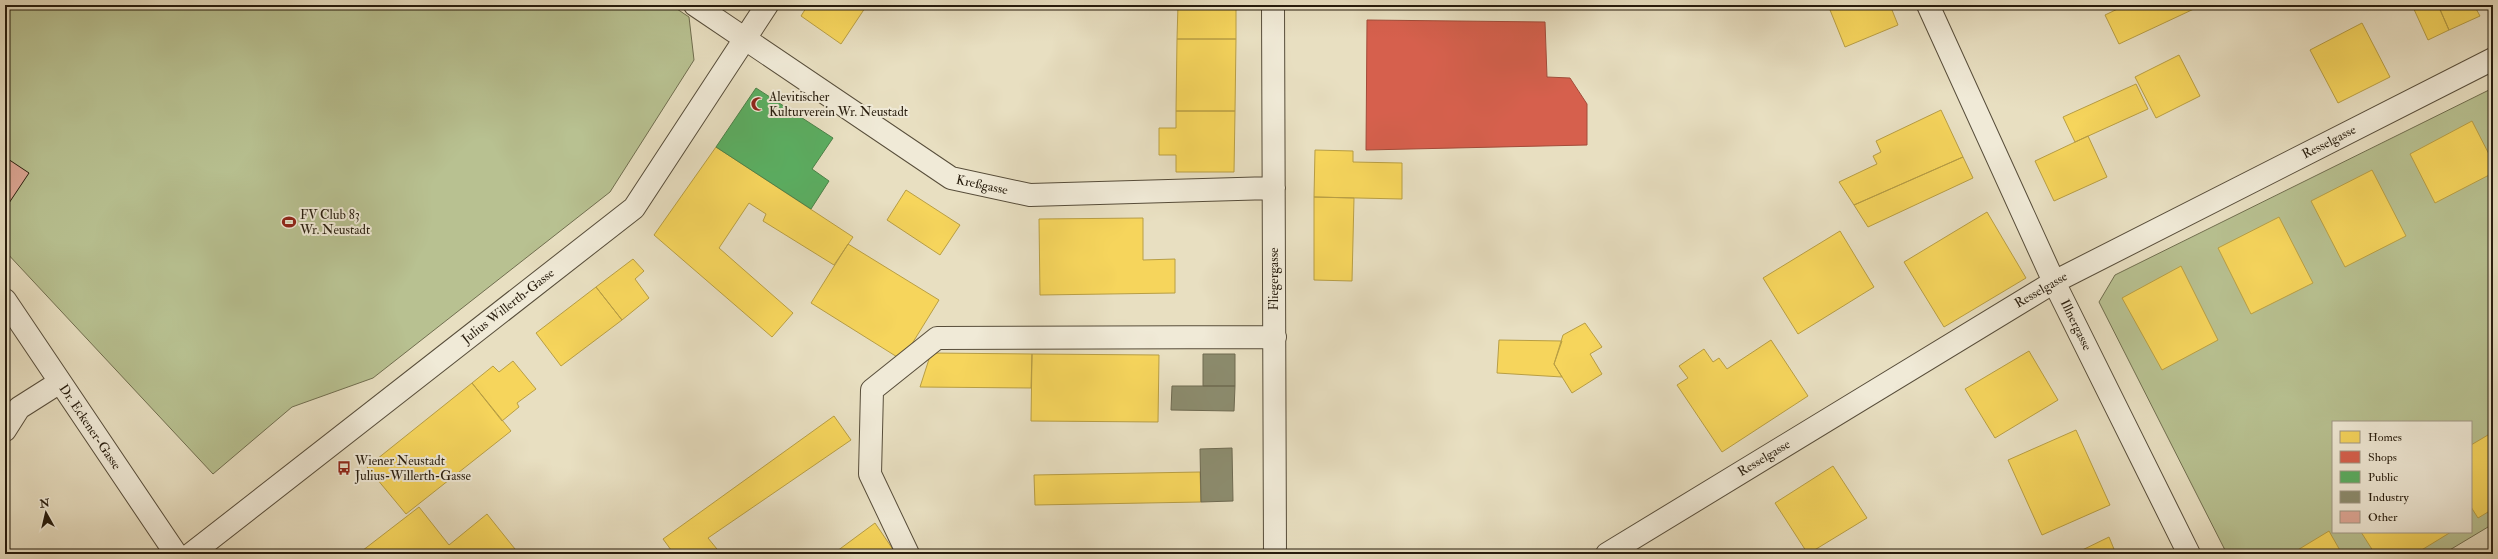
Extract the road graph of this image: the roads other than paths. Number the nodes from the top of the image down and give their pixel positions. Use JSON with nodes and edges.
{"nodes":[{"id":1,"x":695,"y":5,"type":"edge"},
{"id":2,"x":767,"y":5,"type":"edge"},
{"id":3,"x":1273,"y":5,"type":"edge"},
{"id":4,"x":1928,"y":5,"type":"edge"},
{"id":5,"x":745,"y":38,"type":"junction"},
{"id":6,"x":2493,"y":59,"type":"edge"},
{"id":7,"x":1274,"y":188,"type":"junction"},
{"id":8,"x":2054,"y":282,"type":"junction"},
{"id":9,"x":5,"y":300,"type":"edge"},
{"id":10,"x":1274,"y":337,"type":"junction"},
{"id":11,"x":60,"y":382,"type":"junction"},
{"id":12,"x":5,"y":430,"type":"edge"},
{"id":13,"x":176,"y":554,"type":"edge"},
{"id":14,"x":191,"y":554,"type":"edge"},
{"id":15,"x":908,"y":554,"type":"edge"},
{"id":16,"x":1275,"y":554,"type":"edge"},
{"id":17,"x":1607,"y":554,"type":"edge"},
{"id":18,"x":2189,"y":554,"type":"edge"}],
"edges":[{"from":1,"to":5,"type":"street","name":"Kreßgasse"},
{"from":2,"to":5,"type":"street","name":"Julius Willerth-Gasse"},
{"from":3,"to":7,"type":"street","name":"Fliegergasse"},
{"from":4,"to":8,"type":"street","name":"Illnergasse"},
{"from":5,"to":7,"type":"street","name":"Kreßgasse"},
{"from":5,"to":14,"type":"street","name":"Julius Willerth-Gasse"},
{"from":6,"to":8,"type":"street","name":"Resselgasse"},
{"from":7,"to":10,"type":"street","name":"Fliegergasse"},
{"from":8,"to":17,"type":"street","name":"Resselgasse"},
{"from":8,"to":18,"type":"street","name":"Illnergasse"},
{"from":9,"to":11,"type":"street","name":"Dr. Eckener-Gasse"},
{"from":10,"to":15,"type":"street"},
{"from":10,"to":16,"type":"street","name":"Fliegergasse"},
{"from":11,"to":12,"type":"street"},
{"from":11,"to":13,"type":"street","name":"Dr. Eckener-Gasse"}]}
